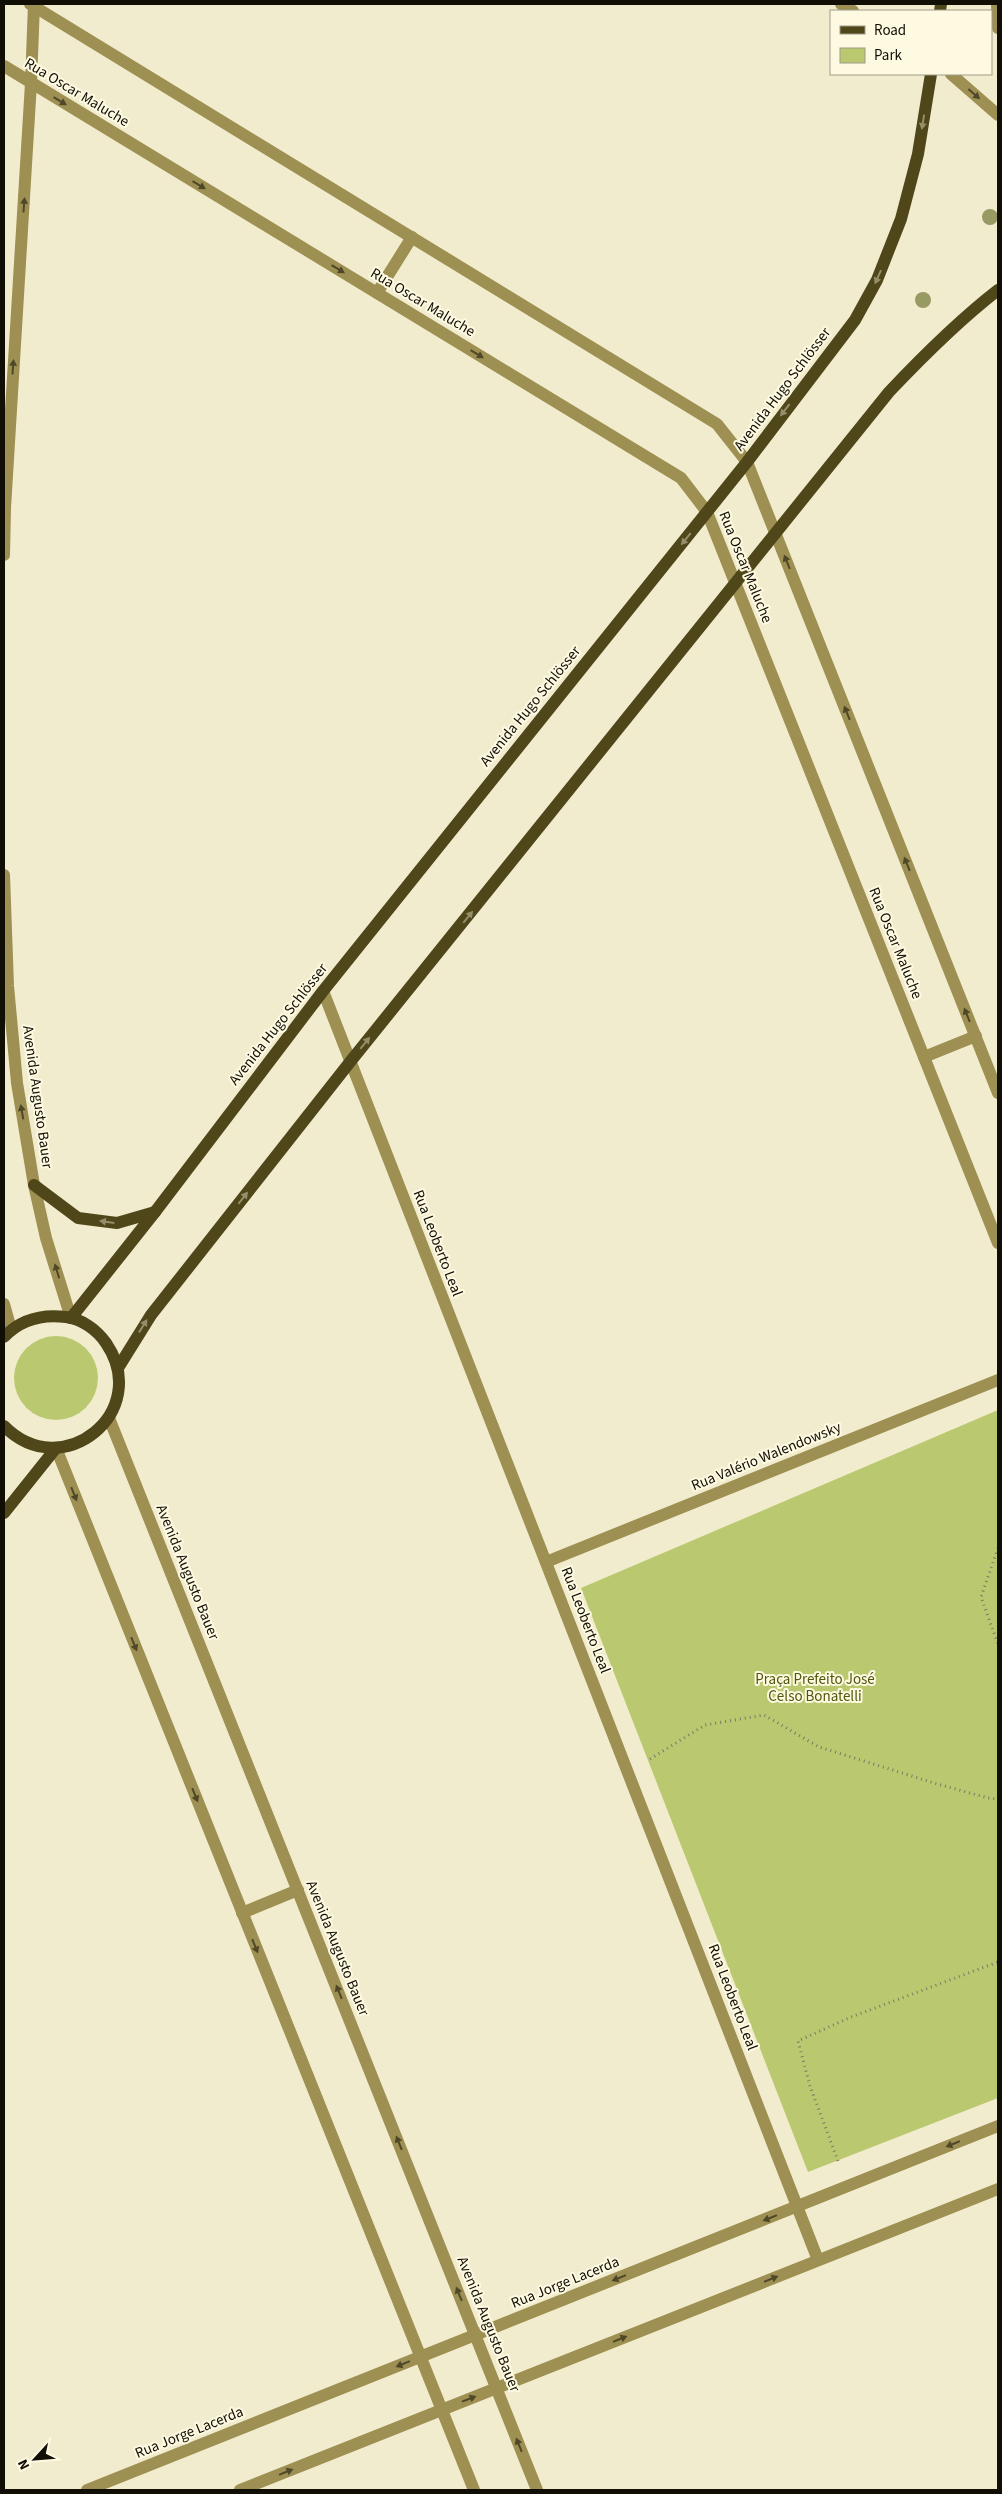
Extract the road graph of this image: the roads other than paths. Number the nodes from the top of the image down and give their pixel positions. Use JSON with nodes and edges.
{"nodes":[{"id":1,"x":33,"y":4,"type":"edge"},
{"id":2,"x":997,"y":4,"type":"edge"},
{"id":3,"x":998,"y":28,"type":"edge"},
{"id":4,"x":4,"y":66,"type":"edge"},
{"id":5,"x":931,"y":75,"type":"edge"},
{"id":6,"x":952,"y":75,"type":"edge"},
{"id":7,"x":31,"y":83,"type":"junction"},
{"id":8,"x":998,"y":114,"type":"edge"},
{"id":9,"x":412,"y":237,"type":"junction"},
{"id":10,"x":998,"y":290,"type":"edge"},
{"id":11,"x":377,"y":293,"type":"junction"},
{"id":12,"x":747,"y":462,"type":"junction"},
{"id":13,"x":4,"y":508,"type":"edge"},
{"id":14,"x":707,"y":512,"type":"junction"},
{"id":15,"x":776,"y":533,"type":"junction"},
{"id":16,"x":4,"y":555,"type":"edge"},
{"id":17,"x":736,"y":586,"type":"junction"},
{"id":18,"x":4,"y":875,"type":"edge"},
{"id":19,"x":322,"y":991,"type":"junction"},
{"id":20,"x":976,"y":1036,"type":"junction"},
{"id":21,"x":924,"y":1057,"type":"junction"},
{"id":22,"x":350,"y":1062,"type":"junction"},
{"id":23,"x":998,"y":1092,"type":"edge"},
{"id":24,"x":34,"y":1185,"type":"junction"},
{"id":25,"x":155,"y":1212,"type":"junction"},
{"id":26,"x":998,"y":1243,"type":"edge"},
{"id":27,"x":4,"y":1304,"type":"edge"},
{"id":28,"x":71,"y":1318,"type":"junction"},
{"id":29,"x":7,"y":1333,"type":"edge"},
{"id":30,"x":118,"y":1368,"type":"junction"},
{"id":31,"x":998,"y":1380,"type":"edge"},
{"id":32,"x":109,"y":1418,"type":"junction"},
{"id":33,"x":4,"y":1426,"type":"edge"},
{"id":34,"x":56,"y":1448,"type":"junction"},
{"id":35,"x":4,"y":1514,"type":"edge"},
{"id":36,"x":546,"y":1562,"type":"junction"},
{"id":37,"x":298,"y":1890,"type":"junction"},
{"id":38,"x":242,"y":1913,"type":"junction"},
{"id":39,"x":998,"y":2126,"type":"edge"},
{"id":40,"x":998,"y":2189,"type":"edge"},
{"id":41,"x":797,"y":2206,"type":"junction"},
{"id":42,"x":818,"y":2260,"type":"junction"},
{"id":43,"x":476,"y":2335,"type":"junction"},
{"id":44,"x":421,"y":2357,"type":"junction"},
{"id":45,"x":496,"y":2388,"type":"junction"},
{"id":46,"x":441,"y":2410,"type":"junction"},
{"id":47,"x":87,"y":2490,"type":"edge"},
{"id":48,"x":240,"y":2490,"type":"edge"},
{"id":49,"x":474,"y":2490,"type":"edge"},
{"id":50,"x":537,"y":2490,"type":"edge"}],
"edges":[{"from":1,"to":7,"type":"street"},
{"from":1,"to":9,"type":"street"},
{"from":2,"to":3,"type":"street"},
{"from":4,"to":7,"type":"street","name":"Rua Oscar Maluche"},
{"from":5,"to":12,"type":"main road","name":"Avenida Hugo Schlösser","one_way":true},
{"from":6,"to":8,"type":"street","one_way":true},
{"from":7,"to":11,"type":"street","name":"Rua Oscar Maluche","one_way":true},
{"from":13,"to":7,"type":"street","one_way":true},
{"from":9,"to":11,"type":"street"},
{"from":9,"to":12,"type":"street"},
{"from":10,"to":15,"type":"main road"},
{"from":11,"to":14,"type":"street","name":"Rua Oscar Maluche","one_way":true},
{"from":12,"to":14,"type":"main road","name":"Avenida Hugo Schlösser"},
{"from":12,"to":15,"type":"street"},
{"from":13,"to":16,"type":"street"},
{"from":14,"to":17,"type":"street","name":"Rua Oscar Maluche"},
{"from":14,"to":19,"type":"main road","name":"Avenida Hugo Schlösser","one_way":true},
{"from":15,"to":17,"type":"main road"},
{"from":20,"to":15,"type":"street","one_way":true},
{"from":17,"to":21,"type":"street","name":"Rua Oscar Maluche"},
{"from":22,"to":17,"type":"main road","one_way":true},
{"from":24,"to":18,"type":"street","name":"Avenida Augusto Bauer","one_way":true},
{"from":19,"to":22,"type":"street","name":"Rua Leoberto Leal"},
{"from":19,"to":25,"type":"main road","name":"Avenida Hugo Schlösser"},
{"from":20,"to":21,"type":"street"},
{"from":20,"to":23,"type":"street"},
{"from":21,"to":26,"type":"street","name":"Rua Oscar Maluche"},
{"from":30,"to":22,"type":"main road","one_way":true},
{"from":22,"to":36,"type":"street","name":"Rua Leoberto Leal"},
{"from":25,"to":24,"type":"main road","one_way":true},
{"from":28,"to":24,"type":"street","name":"Avenida Augusto Bauer","one_way":true},
{"from":25,"to":28,"type":"main road","name":"Avenida Hugo Schlösser"},
{"from":27,"to":29,"type":"street"},
{"from":28,"to":29,"type":"main road"},
{"from":28,"to":30,"type":"main road"},
{"from":30,"to":32,"type":"main road"},
{"from":31,"to":36,"type":"street","name":"Rua Valério Walendowsky"},
{"from":32,"to":34,"type":"main road"},
{"from":32,"to":37,"type":"street","name":"Avenida Augusto Bauer"},
{"from":33,"to":34,"type":"main road"},
{"from":34,"to":35,"type":"main road"},
{"from":34,"to":38,"type":"street","one_way":true},
{"from":36,"to":41,"type":"street","name":"Rua Leoberto Leal"},
{"from":37,"to":38,"type":"street"},
{"from":43,"to":37,"type":"street","name":"Avenida Augusto Bauer","one_way":true},
{"from":38,"to":44,"type":"street","one_way":true},
{"from":39,"to":41,"type":"street","name":"Rua Jorge Lacerda","one_way":true},
{"from":40,"to":42,"type":"street"},
{"from":41,"to":42,"type":"street","name":"Rua Leoberto Leal"},
{"from":41,"to":43,"type":"street","name":"Rua Jorge Lacerda","one_way":true},
{"from":45,"to":42,"type":"street","one_way":true},
{"from":43,"to":44,"type":"street","name":"Rua Jorge Lacerda"},
{"from":43,"to":45,"type":"street","name":"Avenida Augusto Bauer"},
{"from":44,"to":46,"type":"street"},
{"from":44,"to":47,"type":"street","name":"Rua Jorge Lacerda","one_way":true},
{"from":46,"to":45,"type":"street","one_way":true},
{"from":50,"to":45,"type":"street","name":"Avenida Augusto Bauer","one_way":true},
{"from":48,"to":46,"type":"street","one_way":true},
{"from":46,"to":49,"type":"street"}]}
